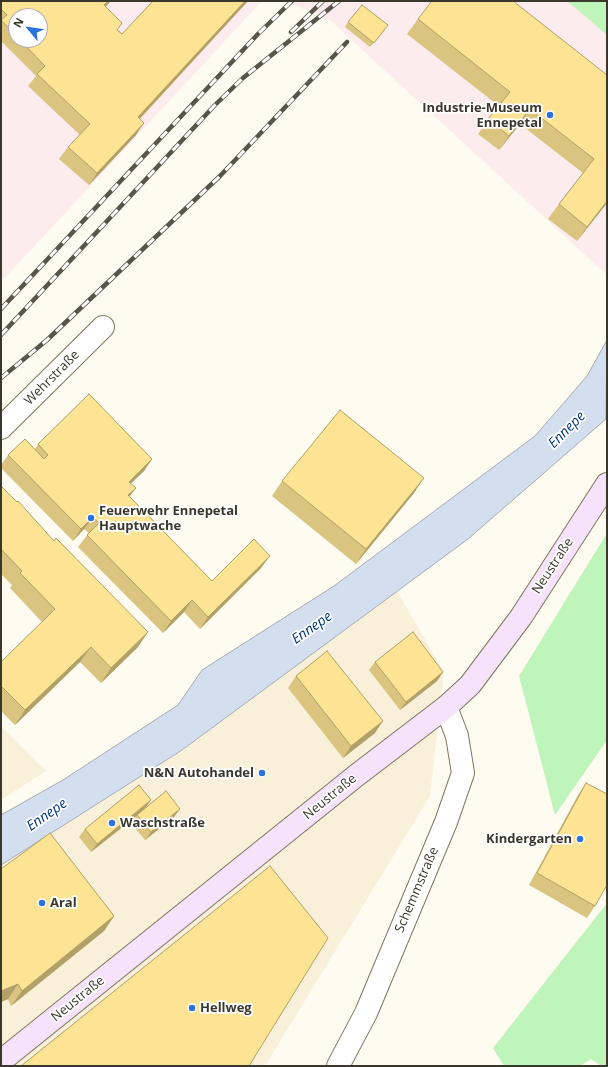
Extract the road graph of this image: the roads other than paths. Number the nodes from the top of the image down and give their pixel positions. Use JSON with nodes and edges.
{"nodes":[{"id":1,"x":103,"y":327,"type":"dead end"},
{"id":2,"x":1,"y":428,"type":"edge"},
{"id":3,"x":607,"y":484,"type":"edge"},
{"id":4,"x":446,"y":707,"type":"junction"},
{"id":5,"x":1,"y":1061,"type":"edge"},
{"id":6,"x":338,"y":1066,"type":"edge"}],
"edges":[{"from":1,"to":2,"type":"street","name":"Wehrstraße"},
{"from":3,"to":4,"type":"main road","name":"Neustraße"},
{"from":4,"to":5,"type":"main road","name":"Neustraße"},
{"from":4,"to":6,"type":"street","name":"Schemmstraße"}]}
